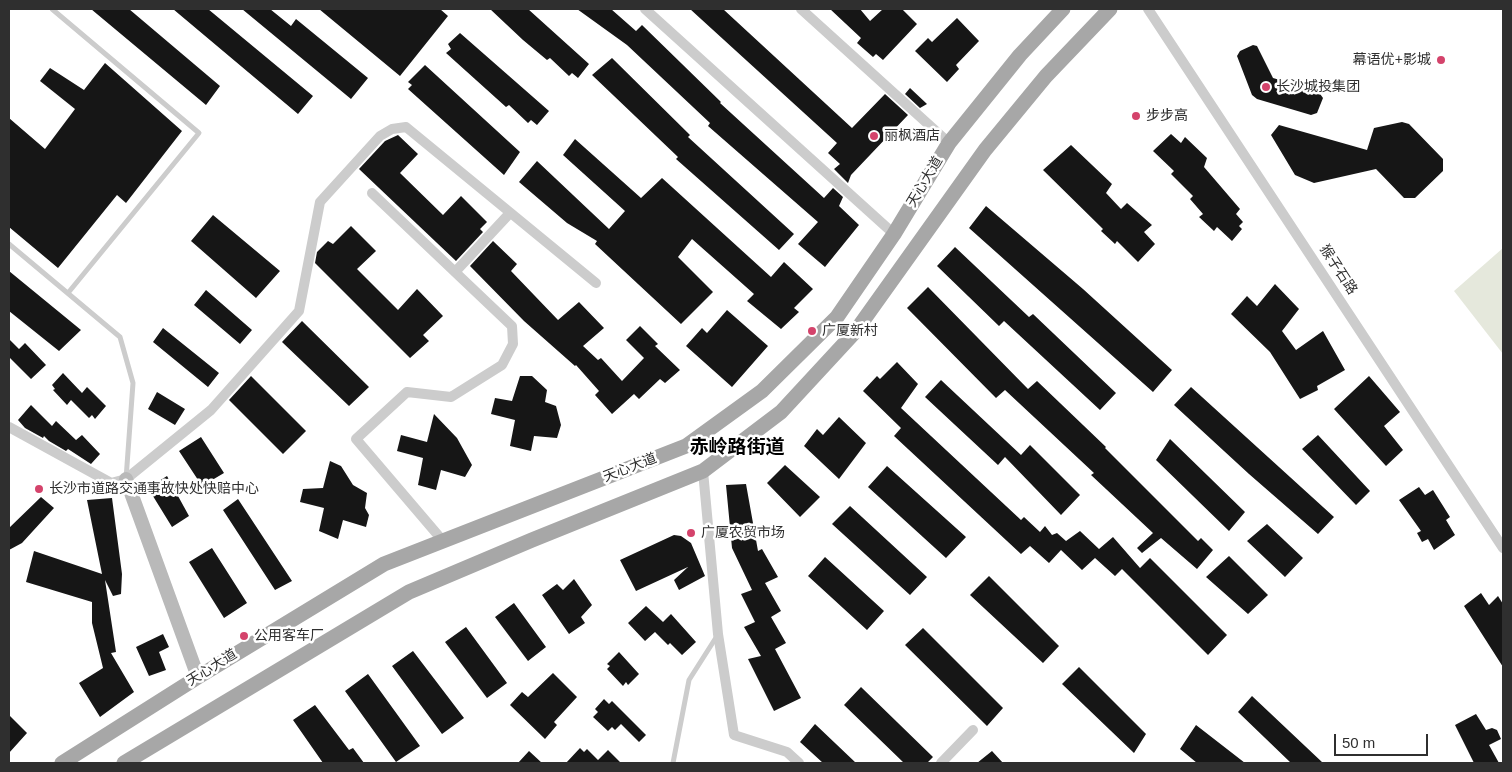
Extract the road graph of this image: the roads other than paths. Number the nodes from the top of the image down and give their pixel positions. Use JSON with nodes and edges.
{"nodes":[{"id":1,"x":52,"y":9,"type":"edge"},
{"id":2,"x":645,"y":9,"type":"edge"},
{"id":3,"x":801,"y":9,"type":"edge"},
{"id":4,"x":1063,"y":9,"type":"edge"},
{"id":5,"x":1110,"y":9,"type":"edge"},
{"id":6,"x":1148,"y":9,"type":"edge"},
{"id":7,"x":949,"y":143,"type":"junction"},
{"id":8,"x":372,"y":193,"type":"dead end"},
{"id":9,"x":510,"y":213,"type":"junction"},
{"id":10,"x":894,"y":234,"type":"junction"},
{"id":11,"x":9,"y":244,"type":"edge"},
{"id":12,"x":455,"y":272,"type":"junction"},
{"id":13,"x":596,"y":284,"type":"dead end"},
{"id":14,"x":68,"y":292,"type":"junction"},
{"id":15,"x":9,"y":428,"type":"edge"},
{"id":16,"x":703,"y":471,"type":"junction"},
{"id":17,"x":126,"y":479,"type":"junction"},
{"id":18,"x":443,"y":541,"type":"junction"},
{"id":19,"x":1503,"y":548,"type":"edge"},
{"id":20,"x":718,"y":634,"type":"junction"},
{"id":21,"x":198,"y":677,"type":"junction"},
{"id":22,"x":973,"y":730,"type":"dead end"},
{"id":23,"x":62,"y":763,"type":"edge"},
{"id":24,"x":124,"y":763,"type":"edge"},
{"id":25,"x":673,"y":763,"type":"edge"},
{"id":26,"x":799,"y":763,"type":"edge"},
{"id":27,"x":941,"y":763,"type":"edge"}],
"edges":[{"from":1,"to":14,"type":"lane"},
{"from":2,"to":10,"type":"street"},
{"from":3,"to":7,"type":"street"},
{"from":4,"to":7,"type":"main road","name":"天心大道"},
{"from":5,"to":16,"type":"main road"},
{"from":6,"to":19,"type":"street","name":"猴子石路"},
{"from":7,"to":10,"type":"main road","name":"天心大道"},
{"from":8,"to":12,"type":"street"},
{"from":9,"to":12,"type":"street"},
{"from":9,"to":13,"type":"street"},
{"from":9,"to":17,"type":"street"},
{"from":10,"to":18,"type":"main road","name":"天心大道"},
{"from":11,"to":14,"type":"lane"},
{"from":12,"to":18,"type":"street"},
{"from":14,"to":17,"type":"lane"},
{"from":15,"to":17,"type":"street"},
{"from":16,"to":20,"type":"street"},
{"from":16,"to":24,"type":"main road"},
{"from":17,"to":21,"type":"street"},
{"from":18,"to":21,"type":"main road","name":"天心大道"},
{"from":20,"to":25,"type":"lane"},
{"from":20,"to":26,"type":"street"},
{"from":21,"to":23,"type":"main road","name":"天心大道"},
{"from":22,"to":27,"type":"street"}]}
